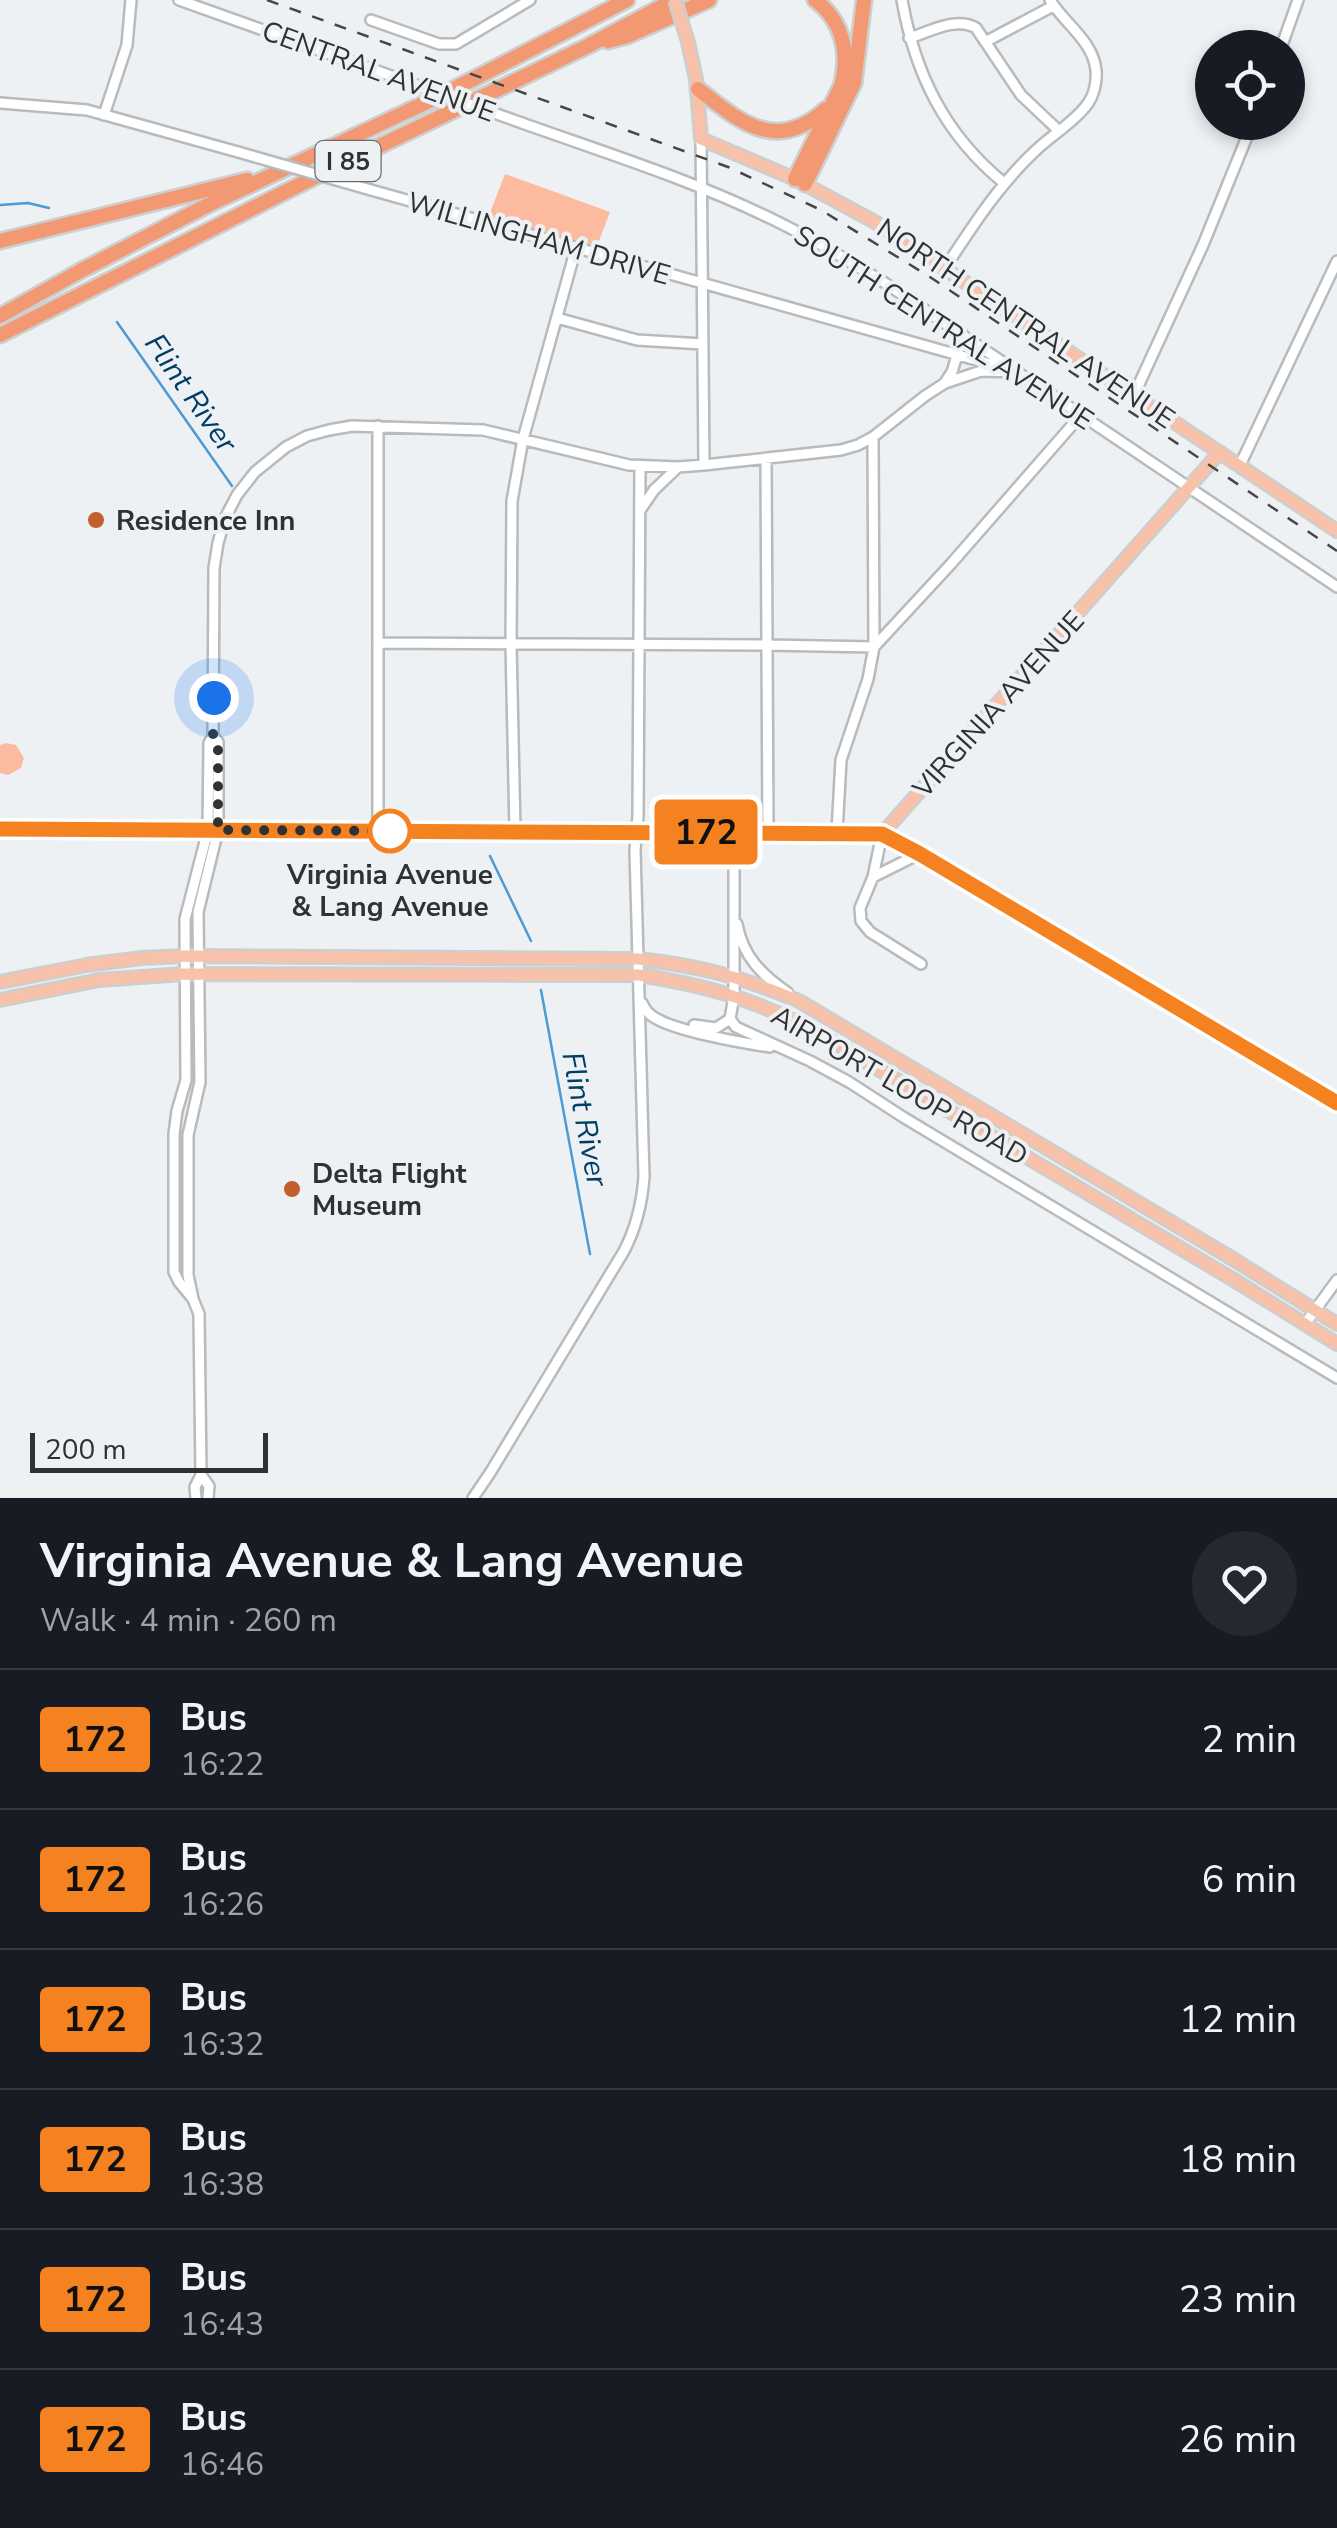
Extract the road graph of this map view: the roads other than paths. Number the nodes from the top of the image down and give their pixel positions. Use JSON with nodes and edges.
{"nodes":[{"id":1,"x":131,"y":0,"type":"edge"},
{"id":2,"x":179,"y":0,"type":"edge"},
{"id":3,"x":530,"y":0,"type":"edge"},
{"id":4,"x":627,"y":0,"type":"edge"},
{"id":5,"x":675,"y":0,"type":"edge"},
{"id":6,"x":709,"y":0,"type":"edge"},
{"id":7,"x":815,"y":0,"type":"edge"},
{"id":8,"x":864,"y":0,"type":"edge"},
{"id":9,"x":902,"y":0,"type":"edge"},
{"id":10,"x":1298,"y":0,"type":"edge"},
{"id":11,"x":1051,"y":3,"type":"edge"},
{"id":12,"x":371,"y":20,"type":"dead end"},
{"id":13,"x":1287,"y":30,"type":"edge"},
{"id":14,"x":910,"y":38,"type":"junction"},
{"id":15,"x":985,"y":42,"type":"junction"},
{"id":16,"x":588,"y":46,"type":"junction"},
{"id":17,"x":698,"y":89,"type":"junction"},
{"id":18,"x":833,"y":101,"type":"junction"},
{"id":19,"x":0,"y":104,"type":"edge"},
{"id":20,"x":104,"y":115,"type":"junction"},
{"id":21,"x":522,"y":123,"type":"joint"},
{"id":22,"x":1058,"y":130,"type":"junction"},
{"id":23,"x":702,"y":139,"type":"junction"},
{"id":24,"x":1247,"y":140,"type":"edge"},
{"id":25,"x":276,"y":172,"type":"junction"},
{"id":26,"x":800,"y":181,"type":"junction"},
{"id":27,"x":1004,"y":183,"type":"junction"},
{"id":28,"x":702,"y":188,"type":"junction"},
{"id":29,"x":0,"y":241,"type":"edge"},
{"id":30,"x":576,"y":248,"type":"junction"},
{"id":31,"x":1337,"y":261,"type":"edge"},
{"id":32,"x":945,"y":268,"type":"junction"},
{"id":33,"x":111,"y":280,"type":"junction"},
{"id":34,"x":702,"y":284,"type":"junction"},
{"id":35,"x":0,"y":316,"type":"edge"},
{"id":36,"x":557,"y":318,"type":"junction"},
{"id":37,"x":0,"y":335,"type":"edge"},
{"id":38,"x":963,"y":335,"type":"junction"},
{"id":39,"x":703,"y":344,"type":"junction"},
{"id":40,"x":0,"y":347,"type":"edge"},
{"id":41,"x":956,"y":354,"type":"junction"},
{"id":42,"x":1018,"y":372,"type":"junction"},
{"id":43,"x":945,"y":383,"type":"junction"},
{"id":44,"x":1134,"y":395,"type":"junction"},
{"id":45,"x":1081,"y":415,"type":"junction"},
{"id":46,"x":378,"y":426,"type":"junction"},
{"id":47,"x":873,"y":437,"type":"junction"},
{"id":48,"x":523,"y":438,"type":"junction"},
{"id":49,"x":1220,"y":452,"type":"junction"},
{"id":50,"x":766,"y":459,"type":"junction"},
{"id":51,"x":704,"y":465,"type":"junction"},
{"id":52,"x":1240,"y":465,"type":"junction"},
{"id":53,"x":640,"y":466,"type":"junction"},
{"id":54,"x":678,"y":467,"type":"junction"},
{"id":55,"x":1189,"y":488,"type":"junction"},
{"id":56,"x":640,"y":511,"type":"junction"},
{"id":57,"x":1337,"y":531,"type":"edge"},
{"id":58,"x":1337,"y":587,"type":"edge"},
{"id":59,"x":378,"y":643,"type":"junction"},
{"id":60,"x":511,"y":644,"type":"junction"},
{"id":61,"x":639,"y":644,"type":"junction"},
{"id":62,"x":767,"y":645,"type":"junction"},
{"id":63,"x":874,"y":648,"type":"junction"},
{"id":64,"x":0,"y":829,"type":"edge"},
{"id":65,"x":213,"y":830,"type":"junction"},
{"id":66,"x":378,"y":831,"type":"junction"},
{"id":67,"x":515,"y":831,"type":"junction"},
{"id":68,"x":637,"y":832,"type":"junction"},
{"id":69,"x":734,"y":832,"type":"junction"},
{"id":70,"x":768,"y":832,"type":"junction"},
{"id":71,"x":837,"y":832,"type":"junction"},
{"id":72,"x":882,"y":834,"type":"junction"},
{"id":73,"x":920,"y":854,"type":"junction"},
{"id":74,"x":874,"y":877,"type":"junction"},
{"id":75,"x":733,"y":904,"type":"junction"},
{"id":76,"x":184,"y":956,"type":"junction"},
{"id":77,"x":198,"y":956,"type":"junction"},
{"id":78,"x":639,"y":959,"type":"junction"},
{"id":79,"x":921,"y":964,"type":"dead end"},
{"id":80,"x":184,"y":974,"type":"junction"},
{"id":81,"x":199,"y":974,"type":"junction"},
{"id":82,"x":733,"y":975,"type":"junction"},
{"id":83,"x":639,"y":976,"type":"junction"},
{"id":84,"x":0,"y":982,"type":"edge"},
{"id":85,"x":640,"y":995,"type":"junction"},
{"id":86,"x":734,"y":996,"type":"junction"},
{"id":87,"x":0,"y":1000,"type":"edge"},
{"id":88,"x":799,"y":1000,"type":"junction"},
{"id":89,"x":730,"y":1019,"type":"junction"},
{"id":90,"x":661,"y":1021,"type":"junction"},
{"id":91,"x":641,"y":1048,"type":"junction"},
{"id":92,"x":783,"y":1049,"type":"junction"},
{"id":93,"x":1337,"y":1103,"type":"edge"},
{"id":94,"x":1336,"y":1284,"type":"edge"},
{"id":95,"x":193,"y":1299,"type":"junction"},
{"id":96,"x":1315,"y":1310,"type":"junction"},
{"id":97,"x":1304,"y":1324,"type":"junction"},
{"id":98,"x":1337,"y":1324,"type":"edge"},
{"id":99,"x":1337,"y":1344,"type":"edge"},
{"id":100,"x":1337,"y":1378,"type":"edge"},
{"id":101,"x":201,"y":1475,"type":"junction"},
{"id":102,"x":196,"y":1498,"type":"edge"},
{"id":103,"x":208,"y":1498,"type":"edge"},
{"id":104,"x":473,"y":1498,"type":"edge"}],
"edges":[{"from":1,"to":20,"type":"street"},
{"from":2,"to":21,"type":"street","name":"CENTRAL AVENUE","bridge":true},
{"from":3,"to":12,"type":"street"},
{"from":4,"to":25,"type":"highway","number":"I 85"},
{"from":5,"to":16,"type":"highway","number":"I 85"},
{"from":5,"to":17,"type":"main road","bridge":true},
{"from":6,"to":16,"type":"highway"},
{"from":7,"to":18,"type":"highway"},
{"from":8,"to":26,"type":"highway"},
{"from":9,"to":14,"type":"street"},
{"from":10,"to":13,"type":"street"},
{"from":11,"to":15,"type":"street"},
{"from":11,"to":22,"type":"street"},
{"from":14,"to":15,"type":"street"},
{"from":14,"to":27,"type":"street"},
{"from":15,"to":22,"type":"street"},
{"from":16,"to":33,"type":"highway","number":"I 85"},
{"from":17,"to":18,"type":"highway"},
{"from":17,"to":23,"type":"main road"},
{"from":18,"to":26,"type":"highway"},
{"from":19,"to":20,"type":"street","name":"WILLINGHAM DRIVE"},
{"from":20,"to":30,"type":"street","name":"WILLINGHAM DRIVE","bridge":true},
{"from":21,"to":28,"type":"street","name":"SOUTH CENTRAL AVENUE"},
{"from":22,"to":27,"type":"street"},
{"from":23,"to":26,"type":"main road","name":"NORTH CENTRAL AVENUE"},
{"from":23,"to":28,"type":"street"},
{"from":24,"to":44,"type":"street"},
{"from":25,"to":29,"type":"highway"},
{"from":25,"to":35,"type":"highway","number":"I 85"},
{"from":26,"to":32,"type":"main road","name":"NORTH CENTRAL AVENUE"},
{"from":27,"to":32,"type":"street"},
{"from":28,"to":34,"type":"street"},
{"from":28,"to":38,"type":"street","name":"SOUTH CENTRAL AVENUE"},
{"from":30,"to":34,"type":"street","name":"WILLINGHAM DRIVE"},
{"from":30,"to":36,"type":"street"},
{"from":31,"to":52,"type":"street"},
{"from":32,"to":44,"type":"main road","name":"NORTH CENTRAL AVENUE"},
{"from":33,"to":37,"type":"highway","number":"I 85"},
{"from":33,"to":40,"type":"highway"},
{"from":34,"to":39,"type":"street"},
{"from":34,"to":41,"type":"street","name":"WILLINGHAM DRIVE"},
{"from":36,"to":39,"type":"street"},
{"from":36,"to":48,"type":"street"},
{"from":38,"to":41,"type":"street"},
{"from":38,"to":42,"type":"street","name":"SOUTH CENTRAL AVENUE"},
{"from":39,"to":51,"type":"street"},
{"from":41,"to":42,"type":"street","name":"WILLINGHAM DRIVE"},
{"from":41,"to":43,"type":"street"},
{"from":42,"to":43,"type":"street"},
{"from":42,"to":45,"type":"street","name":"SOUTH CENTRAL AVENUE"},
{"from":43,"to":47,"type":"street"},
{"from":44,"to":49,"type":"main road","name":"NORTH CENTRAL AVENUE"},
{"from":45,"to":55,"type":"street","name":"SOUTH CENTRAL AVENUE"},
{"from":45,"to":63,"type":"street"},
{"from":46,"to":48,"type":"street"},
{"from":46,"to":59,"type":"street"},
{"from":46,"to":65,"type":"street"},
{"from":47,"to":50,"type":"street"},
{"from":47,"to":63,"type":"street"},
{"from":48,"to":53,"type":"street"},
{"from":48,"to":60,"type":"street"},
{"from":49,"to":52,"type":"main road","name":"NORTH CENTRAL AVENUE"},
{"from":49,"to":55,"type":"main road","name":"VIRGINIA AVENUE"},
{"from":50,"to":51,"type":"street"},
{"from":50,"to":62,"type":"street"},
{"from":51,"to":54,"type":"street"},
{"from":52,"to":57,"type":"main road","name":"NORTH CENTRAL AVENUE"},
{"from":53,"to":54,"type":"street"},
{"from":53,"to":56,"type":"street"},
{"from":54,"to":56,"type":"street"},
{"from":55,"to":58,"type":"street","name":"SOUTH CENTRAL AVENUE"},
{"from":55,"to":72,"type":"main road","name":"VIRGINIA AVENUE"},
{"from":56,"to":61,"type":"street"},
{"from":59,"to":60,"type":"street"},
{"from":59,"to":66,"type":"street"},
{"from":60,"to":61,"type":"street"},
{"from":60,"to":67,"type":"street"},
{"from":61,"to":62,"type":"street"},
{"from":61,"to":68,"type":"street"},
{"from":62,"to":63,"type":"street"},
{"from":62,"to":70,"type":"street"},
{"from":63,"to":71,"type":"street"},
{"from":64,"to":65,"type":"main road"},
{"from":65,"to":66,"type":"main road"},
{"from":65,"to":76,"type":"street"},
{"from":65,"to":77,"type":"street"},
{"from":66,"to":67,"type":"main road"},
{"from":67,"to":68,"type":"main road"},
{"from":68,"to":69,"type":"main road"},
{"from":68,"to":78,"type":"street"},
{"from":69,"to":70,"type":"main road"},
{"from":69,"to":75,"type":"street"},
{"from":70,"to":71,"type":"main road"},
{"from":71,"to":72,"type":"main road"},
{"from":72,"to":73,"type":"street"},
{"from":72,"to":74,"type":"street"},
{"from":73,"to":74,"type":"street"},
{"from":73,"to":93,"type":"street"},
{"from":74,"to":79,"type":"street"},
{"from":75,"to":82,"type":"street"},
{"from":75,"to":88,"type":"street","name":"AIRPORT LOOP ROAD"},
{"from":76,"to":77,"type":"main road","name":"AIRPORT LOOP ROAD"},
{"from":76,"to":80,"type":"street"},
{"from":76,"to":84,"type":"main road","name":"AIRPORT LOOP ROAD"},
{"from":77,"to":78,"type":"main road","name":"AIRPORT LOOP ROAD"},
{"from":77,"to":81,"type":"street"},
{"from":78,"to":82,"type":"main road","name":"AIRPORT LOOP ROAD"},
{"from":78,"to":83,"type":"street"},
{"from":80,"to":81,"type":"main road","name":"AIRPORT LOOP ROAD"},
{"from":80,"to":87,"type":"main road","name":"AIRPORT LOOP ROAD"},
{"from":80,"to":95,"type":"street"},
{"from":81,"to":83,"type":"main road","name":"AIRPORT LOOP ROAD"},
{"from":81,"to":95,"type":"street"},
{"from":82,"to":86,"type":"street"},
{"from":82,"to":88,"type":"main road","name":"AIRPORT LOOP ROAD"},
{"from":83,"to":85,"type":"street"},
{"from":83,"to":86,"type":"main road","name":"AIRPORT LOOP ROAD"},
{"from":85,"to":90,"type":"street"},
{"from":85,"to":91,"type":"street"},
{"from":86,"to":89,"type":"street"},
{"from":86,"to":97,"type":"main road","name":"AIRPORT LOOP ROAD"},
{"from":88,"to":96,"type":"main road","name":"AIRPORT LOOP ROAD"},
{"from":89,"to":90,"type":"street"},
{"from":89,"to":92,"type":"street"},
{"from":90,"to":91,"type":"street"},
{"from":90,"to":92,"type":"street"},
{"from":91,"to":104,"type":"street"},
{"from":92,"to":100,"type":"street"},
{"from":94,"to":96,"type":"street"},
{"from":95,"to":101,"type":"street"},
{"from":96,"to":97,"type":"street"},
{"from":96,"to":98,"type":"main road","name":"AIRPORT LOOP ROAD"},
{"from":97,"to":99,"type":"main road","name":"AIRPORT LOOP ROAD"},
{"from":101,"to":102,"type":"street"},
{"from":101,"to":103,"type":"street"}]}
